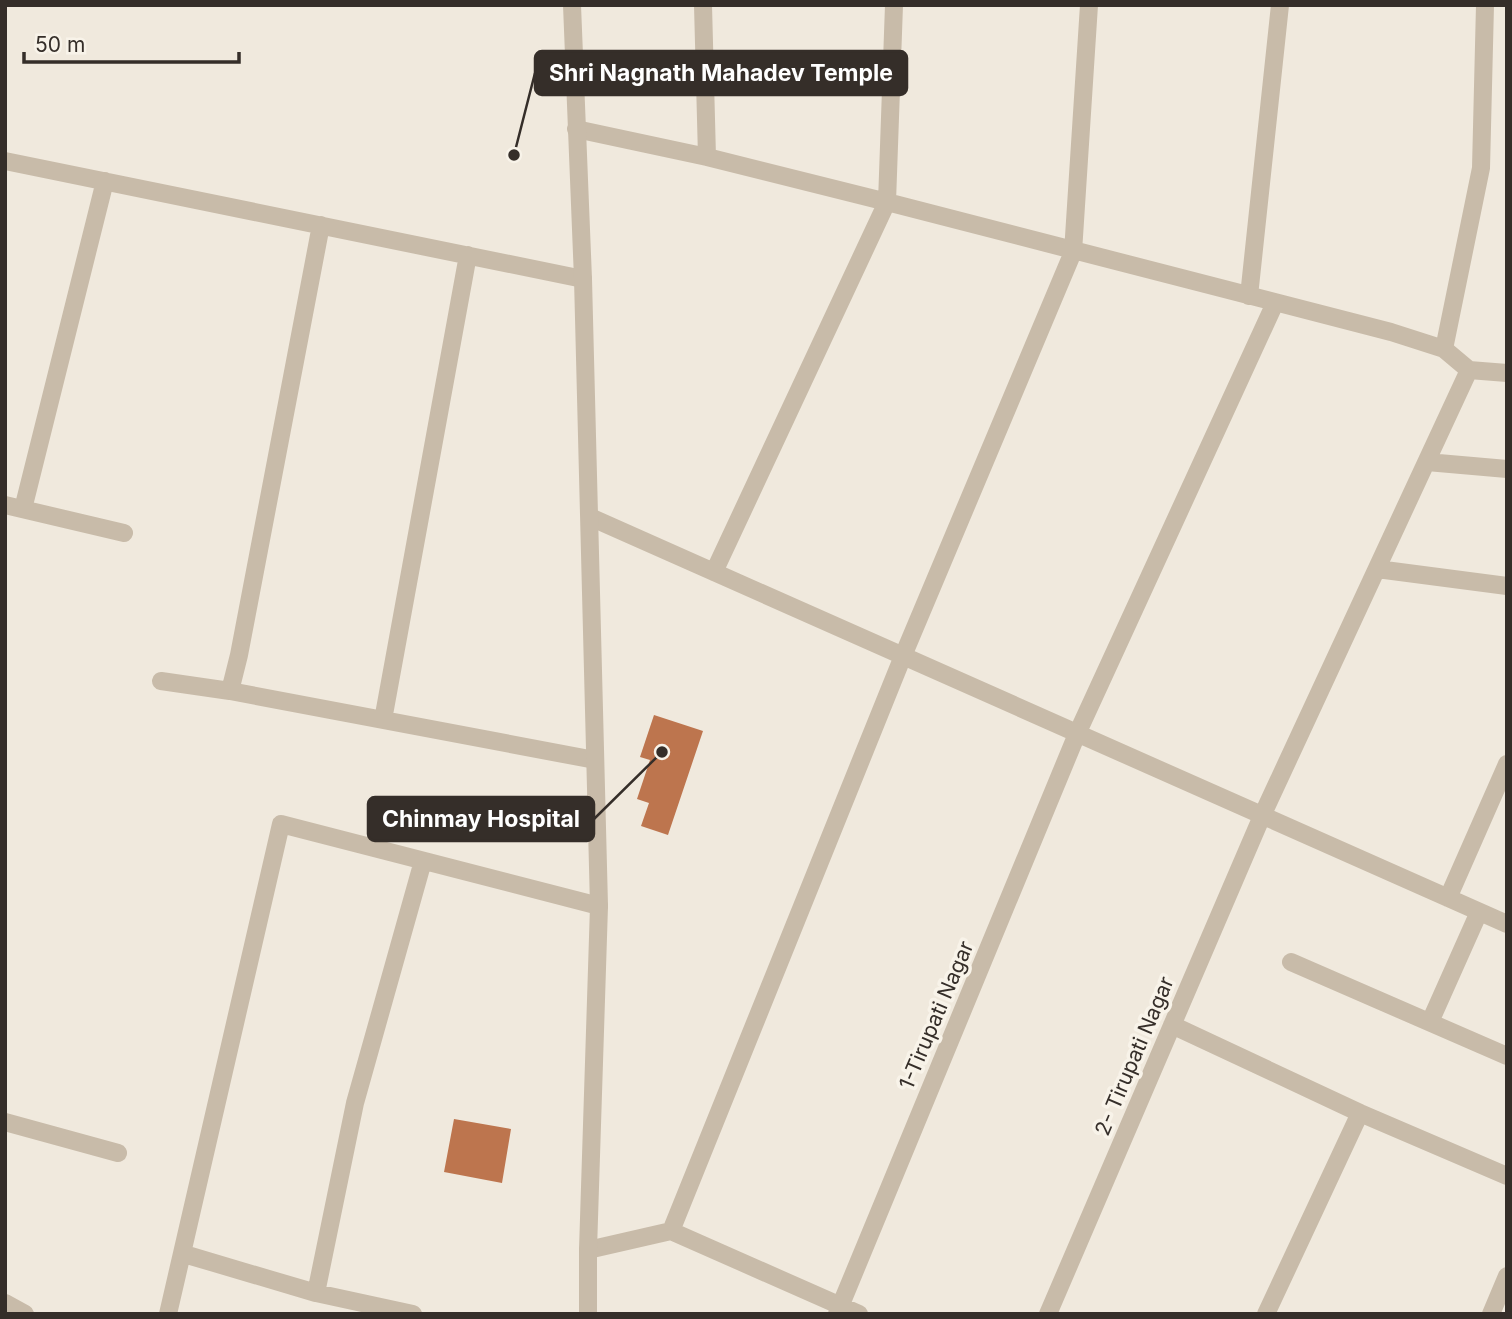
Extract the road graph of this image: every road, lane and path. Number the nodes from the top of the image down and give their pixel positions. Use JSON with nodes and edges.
{"nodes":[{"id":1,"x":572,"y":5,"type":"edge"},
{"id":2,"x":703,"y":5,"type":"edge"},
{"id":3,"x":894,"y":5,"type":"edge"},
{"id":4,"x":1089,"y":5,"type":"edge"},
{"id":5,"x":1280,"y":5,"type":"edge"},
{"id":6,"x":1485,"y":5,"type":"edge"},
{"id":7,"x":576,"y":129,"type":"junction"},
{"id":8,"x":707,"y":157,"type":"junction"},
{"id":9,"x":5,"y":161,"type":"edge"},
{"id":10,"x":105,"y":181,"type":"junction"},
{"id":11,"x":887,"y":202,"type":"junction"},
{"id":12,"x":321,"y":225,"type":"junction"},
{"id":13,"x":1073,"y":252,"type":"junction"},
{"id":14,"x":468,"y":256,"type":"junction"},
{"id":15,"x":583,"y":279,"type":"junction"},
{"id":16,"x":1249,"y":296,"type":"junction"},
{"id":17,"x":1275,"y":303,"type":"junction"},
{"id":18,"x":1444,"y":349,"type":"junction"},
{"id":19,"x":1469,"y":370,"type":"junction"},
{"id":20,"x":1507,"y":373,"type":"edge"},
{"id":21,"x":1427,"y":462,"type":"junction"},
{"id":22,"x":1507,"y":469,"type":"edge"},
{"id":23,"x":5,"y":505,"type":"edge"},
{"id":24,"x":23,"y":509,"type":"junction"},
{"id":25,"x":590,"y":517,"type":"junction"},
{"id":26,"x":124,"y":533,"type":"dead end"},
{"id":27,"x":1377,"y":569,"type":"junction"},
{"id":28,"x":715,"y":572,"type":"junction"},
{"id":29,"x":1507,"y":586,"type":"edge"},
{"id":30,"x":903,"y":656,"type":"junction"},
{"id":31,"x":161,"y":681,"type":"dead end"},
{"id":32,"x":230,"y":691,"type":"junction"},
{"id":33,"x":383,"y":720,"type":"junction"},
{"id":34,"x":1077,"y":734,"type":"junction"},
{"id":35,"x":595,"y":760,"type":"junction"},
{"id":36,"x":1507,"y":764,"type":"edge"},
{"id":37,"x":1262,"y":816,"type":"junction"},
{"id":38,"x":423,"y":861,"type":"junction"},
{"id":39,"x":1448,"y":898,"type":"junction"},
{"id":40,"x":599,"y":906,"type":"junction"},
{"id":41,"x":1479,"y":912,"type":"junction"},
{"id":42,"x":1507,"y":924,"type":"edge"},
{"id":43,"x":1291,"y":962,"type":"dead end"},
{"id":44,"x":1430,"y":1022,"type":"junction"},
{"id":45,"x":1172,"y":1025,"type":"junction"},
{"id":46,"x":1507,"y":1056,"type":"edge"},
{"id":47,"x":1360,"y":1113,"type":"junction"},
{"id":48,"x":5,"y":1122,"type":"edge"},
{"id":49,"x":118,"y":1153,"type":"dead end"},
{"id":50,"x":1507,"y":1176,"type":"edge"},
{"id":51,"x":671,"y":1231,"type":"junction"},
{"id":52,"x":588,"y":1250,"type":"junction"},
{"id":53,"x":184,"y":1254,"type":"junction"},
{"id":54,"x":1507,"y":1276,"type":"edge"},
{"id":55,"x":316,"y":1293,"type":"junction"},
{"id":56,"x":5,"y":1304,"type":"edge"},
{"id":57,"x":839,"y":1309,"type":"edge"},
{"id":58,"x":25,"y":1314,"type":"edge"},
{"id":59,"x":168,"y":1314,"type":"edge"},
{"id":60,"x":413,"y":1314,"type":"edge"},
{"id":61,"x":588,"y":1314,"type":"edge"},
{"id":62,"x":859,"y":1314,"type":"edge"},
{"id":63,"x":1048,"y":1314,"type":"edge"},
{"id":64,"x":1266,"y":1314,"type":"edge"},
{"id":65,"x":1491,"y":1314,"type":"edge"}],
"edges":[{"from":1,"to":7,"type":"street"},
{"from":2,"to":8,"type":"street"},
{"from":3,"to":11,"type":"street"},
{"from":4,"to":13,"type":"street"},
{"from":5,"to":16,"type":"street"},
{"from":6,"to":18,"type":"street"},
{"from":7,"to":8,"type":"street"},
{"from":7,"to":15,"type":"street"},
{"from":8,"to":11,"type":"street"},
{"from":9,"to":10,"type":"street"},
{"from":10,"to":12,"type":"street"},
{"from":10,"to":24,"type":"street"},
{"from":11,"to":13,"type":"street"},
{"from":11,"to":28,"type":"street"},
{"from":12,"to":14,"type":"street"},
{"from":12,"to":32,"type":"street"},
{"from":13,"to":16,"type":"street"},
{"from":13,"to":30,"type":"street"},
{"from":14,"to":15,"type":"street"},
{"from":14,"to":33,"type":"street"},
{"from":15,"to":25,"type":"street"},
{"from":16,"to":17,"type":"street"},
{"from":17,"to":18,"type":"street"},
{"from":17,"to":34,"type":"street","name":"1-Tirupati Nagar"},
{"from":18,"to":19,"type":"street"},
{"from":19,"to":20,"type":"street"},
{"from":19,"to":21,"type":"street","name":"2- Tirupati Nagar"},
{"from":21,"to":22,"type":"street"},
{"from":21,"to":27,"type":"street","name":"2- Tirupati Nagar"},
{"from":23,"to":24,"type":"street"},
{"from":24,"to":26,"type":"street"},
{"from":25,"to":28,"type":"street"},
{"from":25,"to":35,"type":"street"},
{"from":27,"to":29,"type":"street"},
{"from":27,"to":37,"type":"street","name":"2- Tirupati Nagar"},
{"from":28,"to":30,"type":"street"},
{"from":30,"to":34,"type":"street"},
{"from":30,"to":51,"type":"street"},
{"from":31,"to":32,"type":"street"},
{"from":32,"to":33,"type":"street"},
{"from":33,"to":35,"type":"street"},
{"from":34,"to":37,"type":"street"},
{"from":34,"to":57,"type":"street","name":"1-Tirupati Nagar"},
{"from":35,"to":40,"type":"street"},
{"from":36,"to":39,"type":"street"},
{"from":37,"to":39,"type":"street"},
{"from":37,"to":45,"type":"street","name":"2- Tirupati Nagar"},
{"from":38,"to":40,"type":"street"},
{"from":38,"to":53,"type":"street"},
{"from":38,"to":55,"type":"street"},
{"from":39,"to":41,"type":"street"},
{"from":40,"to":52,"type":"street"},
{"from":41,"to":42,"type":"street"},
{"from":41,"to":44,"type":"street"},
{"from":43,"to":44,"type":"street"},
{"from":44,"to":46,"type":"street"},
{"from":45,"to":47,"type":"street"},
{"from":45,"to":63,"type":"street","name":"2- Tirupati Nagar"},
{"from":47,"to":50,"type":"street"},
{"from":47,"to":64,"type":"street"},
{"from":48,"to":49,"type":"street"},
{"from":51,"to":52,"type":"street"},
{"from":51,"to":57,"type":"street"},
{"from":52,"to":61,"type":"street"},
{"from":53,"to":55,"type":"street"},
{"from":53,"to":59,"type":"street"},
{"from":54,"to":65,"type":"street"},
{"from":55,"to":60,"type":"street"},
{"from":56,"to":58,"type":"street"},
{"from":57,"to":62,"type":"street"}]}
